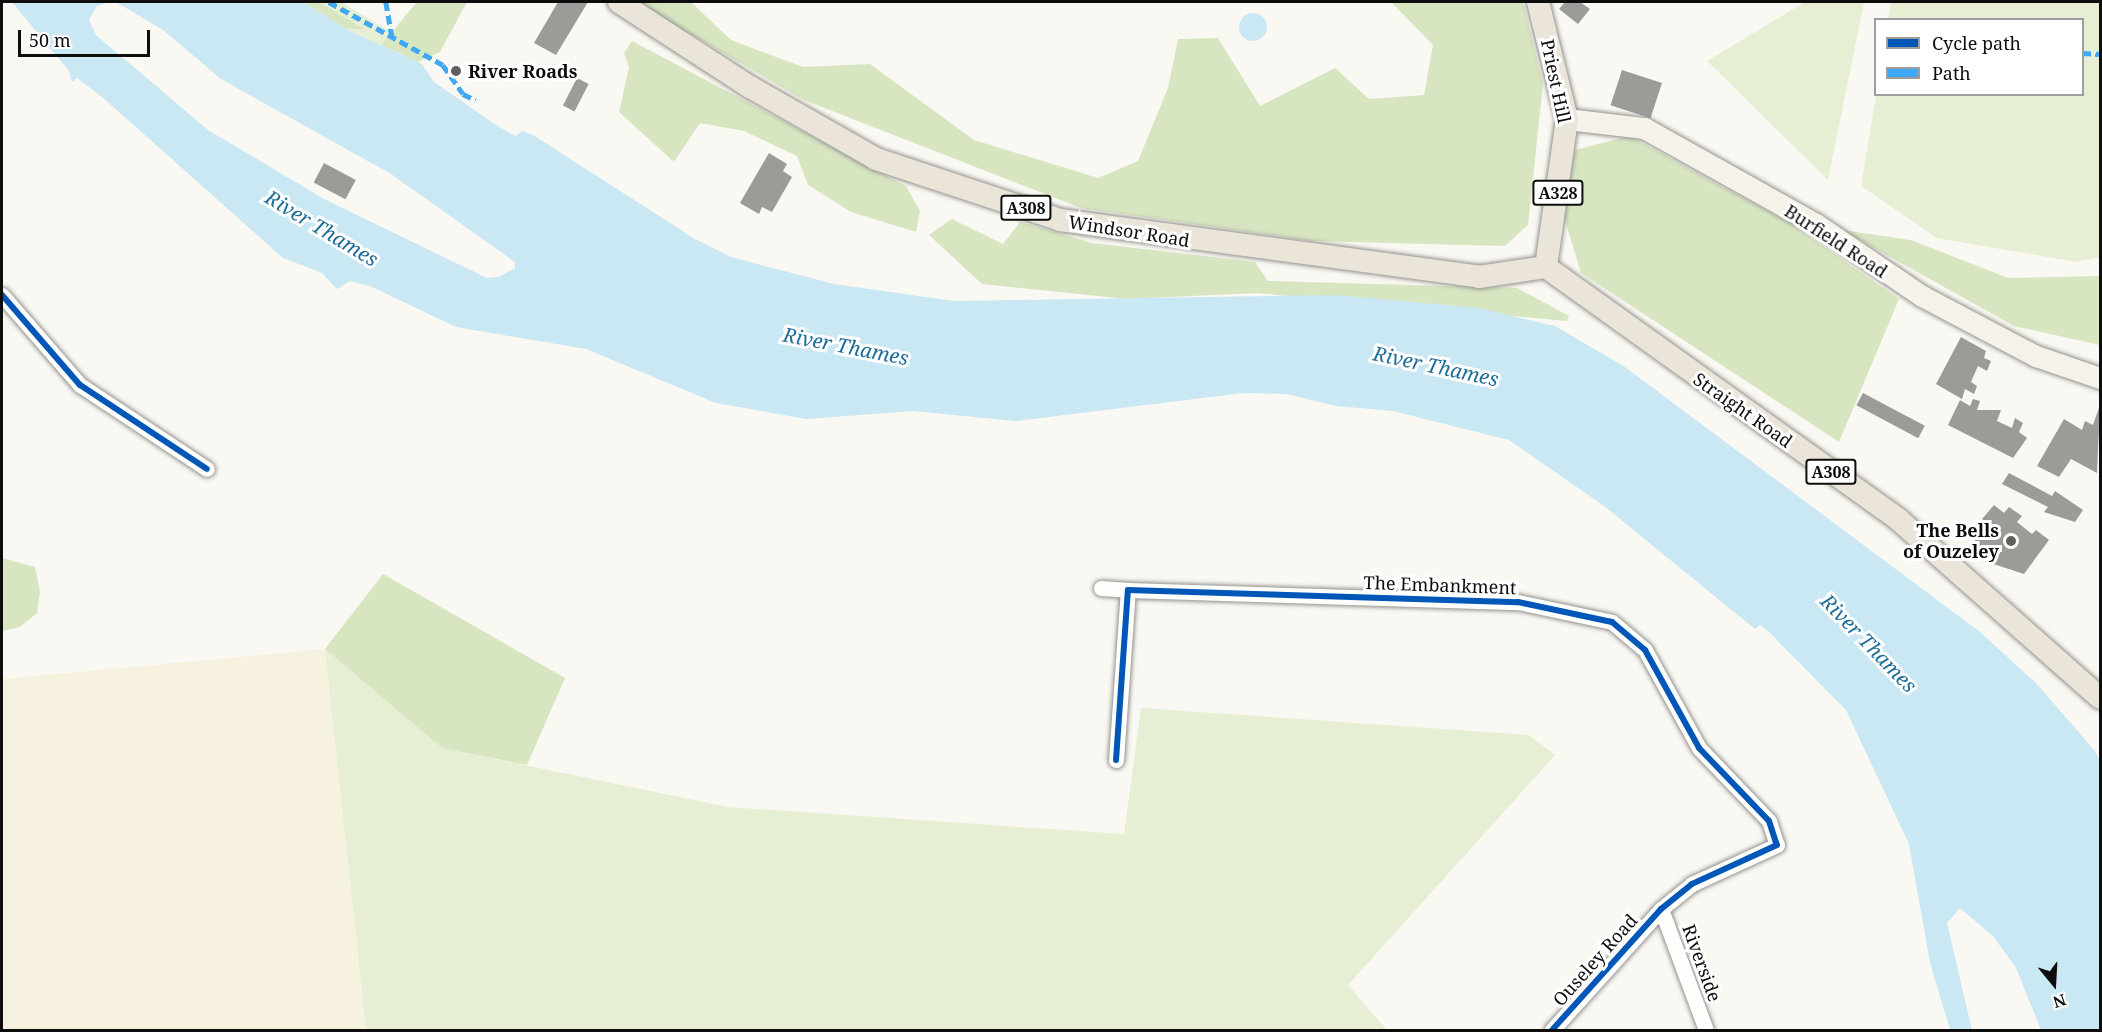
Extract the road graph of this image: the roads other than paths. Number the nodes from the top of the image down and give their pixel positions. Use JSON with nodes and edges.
{"nodes":[{"id":1,"x":619,"y":2,"type":"edge"},
{"id":2,"x":1538,"y":2,"type":"edge"},
{"id":3,"x":1568,"y":119,"type":"junction"},
{"id":4,"x":1546,"y":267,"type":"junction"},
{"id":5,"x":2,"y":295,"type":"edge"},
{"id":6,"x":2100,"y":378,"type":"edge"},
{"id":7,"x":207,"y":469,"type":"dead end"},
{"id":8,"x":1101,"y":588,"type":"dead end"},
{"id":9,"x":1128,"y":591,"type":"junction"},
{"id":10,"x":2100,"y":698,"type":"edge"},
{"id":11,"x":1116,"y":760,"type":"dead end"},
{"id":12,"x":1661,"y":909,"type":"junction"},
{"id":13,"x":1552,"y":1030,"type":"edge"},
{"id":14,"x":1706,"y":1030,"type":"edge"}],
"edges":[{"from":1,"to":4,"type":"main road","name":"Windsor Road","number":"A308"},
{"from":2,"to":3,"type":"main road","name":"Priest Hill","number":"A328"},
{"from":3,"to":4,"type":"main road","name":"Priest Hill","number":"A328"},
{"from":3,"to":6,"type":"main road","name":"Burfield Road"},
{"from":4,"to":10,"type":"main road","name":"Straight Road","number":"A308"},
{"from":5,"to":7,"type":"street"},
{"from":8,"to":9,"type":"street"},
{"from":9,"to":11,"type":"street"},
{"from":9,"to":12,"type":"street","name":"The Embankment"},
{"from":12,"to":13,"type":"street","name":"Ouseley Road"},
{"from":12,"to":14,"type":"street","name":"Riverside"}]}
